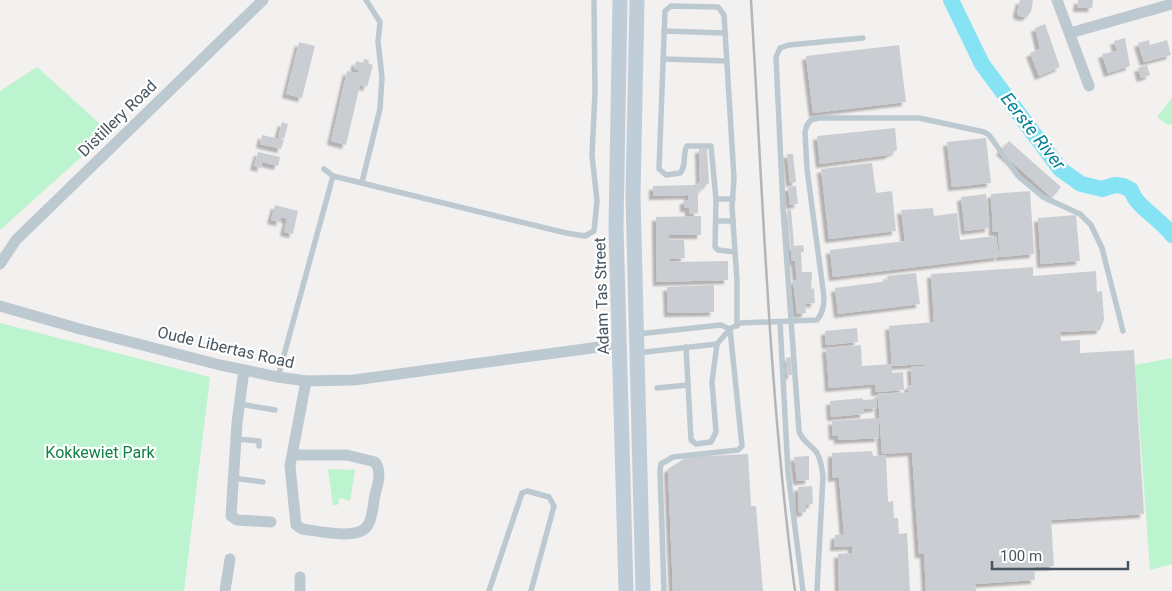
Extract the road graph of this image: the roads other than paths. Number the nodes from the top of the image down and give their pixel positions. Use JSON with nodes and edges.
{"nodes":[{"id":1,"x":263,"y":0,"type":"edge"},
{"id":2,"x":366,"y":0,"type":"edge"},
{"id":3,"x":594,"y":0,"type":"edge"},
{"id":4,"x":620,"y":0,"type":"edge"},
{"id":5,"x":637,"y":0,"type":"edge"},
{"id":6,"x":1057,"y":0,"type":"edge"},
{"id":7,"x":1172,"y":4,"type":"edge"},
{"id":8,"x":664,"y":31,"type":"junction"},
{"id":9,"x":725,"y":33,"type":"junction"},
{"id":10,"x":1070,"y":33,"type":"junction"},
{"id":11,"x":863,"y":38,"type":"dead end"},
{"id":12,"x":663,"y":59,"type":"junction"},
{"id":13,"x":727,"y":61,"type":"junction"},
{"id":14,"x":1089,"y":86,"type":"dead end"},
{"id":15,"x":324,"y":169,"type":"dead end"},
{"id":16,"x":334,"y":176,"type":"junction"},
{"id":17,"x":362,"y":182,"type":"junction"},
{"id":18,"x":716,"y":199,"type":"junction"},
{"id":19,"x":732,"y":199,"type":"junction"},
{"id":20,"x":716,"y":221,"type":"junction"},
{"id":21,"x":733,"y":221,"type":"junction"},
{"id":22,"x":735,"y":252,"type":"junction"},
{"id":23,"x":0,"y":264,"type":"edge"},
{"id":24,"x":0,"y":306,"type":"edge"},
{"id":25,"x":780,"y":322,"type":"junction"},
{"id":26,"x":792,"y":322,"type":"junction"},
{"id":27,"x":736,"y":326,"type":"junction"},
{"id":28,"x":730,"y":329,"type":"junction"},
{"id":29,"x":1123,"y":330,"type":"dead end"},
{"id":30,"x":636,"y":334,"type":"junction"},
{"id":31,"x":619,"y":336,"type":"junction"},
{"id":32,"x":717,"y":344,"type":"junction"},
{"id":33,"x":686,"y":347,"type":"junction"},
{"id":34,"x":613,"y":350,"type":"junction"},
{"id":35,"x":637,"y":352,"type":"junction"},
{"id":36,"x":244,"y":370,"type":"junction"},
{"id":37,"x":278,"y":378,"type":"junction"},
{"id":38,"x":306,"y":381,"type":"junction"},
{"id":39,"x":688,"y":386,"type":"junction"},
{"id":40,"x":657,"y":388,"type":"dead end"},
{"id":41,"x":239,"y":404,"type":"junction"},
{"id":42,"x":275,"y":410,"type":"dead end"},
{"id":43,"x":236,"y":439,"type":"junction"},
{"id":44,"x":258,"y":446,"type":"dead end"},
{"id":45,"x":292,"y":455,"type":"junction"},
{"id":46,"x":233,"y":478,"type":"junction"},
{"id":47,"x":263,"y":482,"type":"dead end"},
{"id":48,"x":271,"y":522,"type":"dead end"},
{"id":49,"x":230,"y":558,"type":"dead end"},
{"id":50,"x":300,"y":577,"type":"dead end"},
{"id":51,"x":224,"y":591,"type":"edge"},
{"id":52,"x":300,"y":591,"type":"edge"},
{"id":53,"x":489,"y":591,"type":"edge"},
{"id":54,"x":531,"y":591,"type":"edge"},
{"id":55,"x":626,"y":591,"type":"edge"},
{"id":56,"x":643,"y":591,"type":"edge"},
{"id":57,"x":664,"y":591,"type":"edge"},
{"id":58,"x":803,"y":591,"type":"edge"},
{"id":59,"x":817,"y":591,"type":"edge"}],
"edges":[{"from":1,"to":23,"type":"street","name":"Distillery Road"},
{"from":2,"to":17,"type":"lane"},
{"from":3,"to":17,"type":"lane"},
{"from":4,"to":31,"type":"main road","name":"Adam Tas Street"},
{"from":5,"to":30,"type":"main road","name":"Adam Tas Street"},
{"from":6,"to":10,"type":"street"},
{"from":7,"to":10,"type":"street"},
{"from":8,"to":9,"type":"lane"},
{"from":8,"to":9,"type":"lane"},
{"from":8,"to":12,"type":"lane"},
{"from":9,"to":13,"type":"lane"},
{"from":10,"to":14,"type":"street"},
{"from":11,"to":26,"type":"lane"},
{"from":12,"to":13,"type":"lane"},
{"from":12,"to":18,"type":"lane"},
{"from":13,"to":19,"type":"lane"},
{"from":15,"to":16,"type":"lane"},
{"from":16,"to":17,"type":"lane"},
{"from":16,"to":37,"type":"lane"},
{"from":18,"to":19,"type":"lane"},
{"from":18,"to":20,"type":"lane"},
{"from":19,"to":21,"type":"lane"},
{"from":20,"to":21,"type":"lane"},
{"from":20,"to":22,"type":"lane"},
{"from":21,"to":22,"type":"lane"},
{"from":22,"to":27,"type":"lane"},
{"from":24,"to":36,"type":"street","name":"Oude Libertas Road"},
{"from":25,"to":26,"type":"lane"},
{"from":25,"to":27,"type":"lane"},
{"from":25,"to":58,"type":"lane"},
{"from":26,"to":29,"type":"lane"},
{"from":26,"to":59,"type":"lane"},
{"from":27,"to":28,"type":"lane"},
{"from":28,"to":30,"type":"lane"},
{"from":28,"to":32,"type":"lane"},
{"from":28,"to":57,"type":"lane"},
{"from":30,"to":31,"type":"street"},
{"from":30,"to":35,"type":"main road","name":"Adam Tas Street"},
{"from":31,"to":34,"type":"main road","name":"Adam Tas Street"},
{"from":32,"to":33,"type":"lane"},
{"from":32,"to":39,"type":"lane"},
{"from":33,"to":35,"type":"lane"},
{"from":33,"to":39,"type":"lane"},
{"from":34,"to":35,"type":"street","name":"Oude Libertas Road"},
{"from":34,"to":38,"type":"street","name":"Oude Libertas Road"},
{"from":34,"to":55,"type":"main road","name":"Adam Tas Street"},
{"from":35,"to":56,"type":"main road","name":"Adam Tas Street"},
{"from":36,"to":37,"type":"street","name":"Oude Libertas Road"},
{"from":36,"to":41,"type":"street"},
{"from":37,"to":38,"type":"street","name":"Oude Libertas Road"},
{"from":38,"to":45,"type":"street"},
{"from":39,"to":40,"type":"lane"},
{"from":41,"to":42,"type":"lane"},
{"from":41,"to":43,"type":"street"},
{"from":43,"to":44,"type":"lane"},
{"from":43,"to":46,"type":"street"},
{"from":45,"to":45,"type":"street"},
{"from":46,"to":47,"type":"lane"},
{"from":46,"to":48,"type":"street"},
{"from":49,"to":51,"type":"street"},
{"from":50,"to":52,"type":"street"},
{"from":53,"to":54,"type":"lane"}]}
